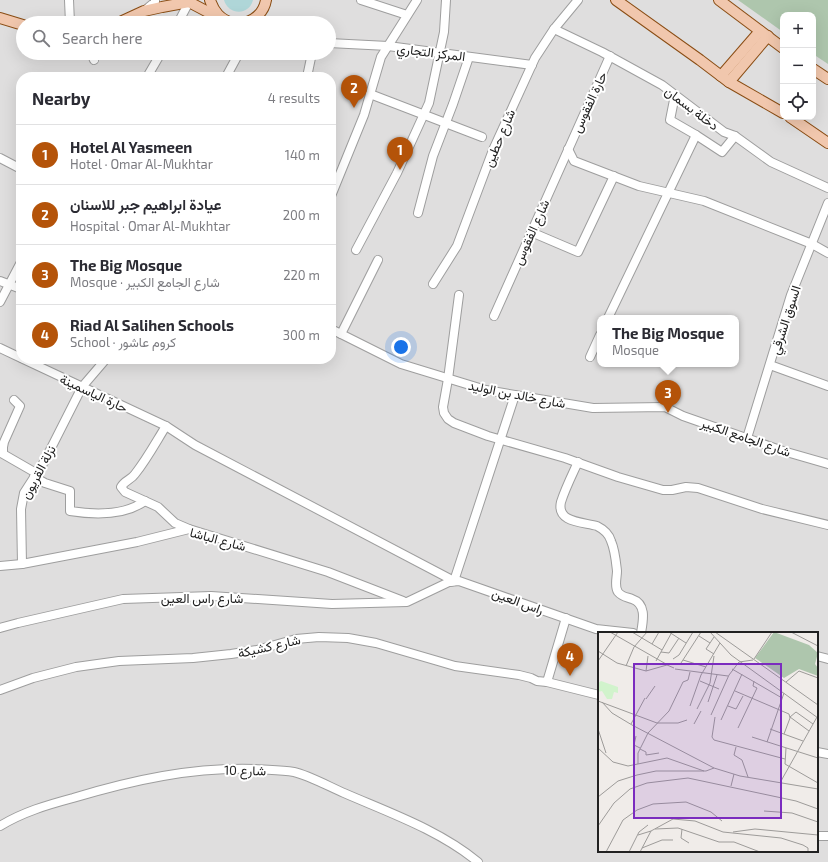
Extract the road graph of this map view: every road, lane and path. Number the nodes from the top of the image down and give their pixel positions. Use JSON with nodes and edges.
{"nodes":[{"id":1,"x":69,"y":0,"type":"edge"},
{"id":2,"x":155,"y":0,"type":"edge"},
{"id":3,"x":210,"y":0,"type":"edge"},
{"id":4,"x":266,"y":0,"type":"edge"},
{"id":5,"x":361,"y":0,"type":"edge"},
{"id":6,"x":417,"y":0,"type":"edge"},
{"id":7,"x":446,"y":0,"type":"edge"},
{"id":8,"x":578,"y":0,"type":"edge"},
{"id":9,"x":616,"y":0,"type":"edge"},
{"id":10,"x":719,"y":0,"type":"edge"},
{"id":11,"x":186,"y":1,"type":"edge"},
{"id":12,"x":144,"y":11,"type":"junction"},
{"id":13,"x":407,"y":15,"type":"junction"},
{"id":14,"x":70,"y":16,"type":"edge"},
{"id":15,"x":133,"y":16,"type":"edge"},
{"id":16,"x":181,"y":16,"type":"edge"},
{"id":17,"x":216,"y":16,"type":"edge"},
{"id":18,"x":219,"y":16,"type":"edge"},
{"id":19,"x":257,"y":16,"type":"edge"},
{"id":20,"x":0,"y":18,"type":"edge"},
{"id":21,"x":16,"y":23,"type":"edge"},
{"id":22,"x":554,"y":28,"type":"junction"},
{"id":23,"x":764,"y":34,"type":"junction"},
{"id":24,"x":336,"y":43,"type":"edge"},
{"id":25,"x":388,"y":46,"type":"junction"},
{"id":26,"x":780,"y":46,"type":"edge"},
{"id":27,"x":439,"y":53,"type":"junction"},
{"id":28,"x":610,"y":56,"type":"junction"},
{"id":29,"x":469,"y":57,"type":"junction"},
{"id":30,"x":157,"y":60,"type":"edge"},
{"id":31,"x":235,"y":60,"type":"edge"},
{"id":32,"x":311,"y":60,"type":"edge"},
{"id":33,"x":532,"y":65,"type":"junction"},
{"id":34,"x":816,"y":71,"type":"edge"},
{"id":35,"x":150,"y":72,"type":"edge"},
{"id":36,"x":229,"y":72,"type":"edge"},
{"id":37,"x":308,"y":72,"type":"edge"},
{"id":38,"x":725,"y":79,"type":"junction"},
{"id":39,"x":828,"y":80,"type":"edge"},
{"id":40,"x":370,"y":94,"type":"junction"},
{"id":41,"x":675,"y":95,"type":"junction"},
{"id":42,"x":780,"y":111,"type":"edge"},
{"id":43,"x":424,"y":115,"type":"junction"},
{"id":44,"x":794,"y":120,"type":"edge"},
{"id":45,"x":446,"y":123,"type":"junction"},
{"id":46,"x":696,"y":135,"type":"junction"},
{"id":47,"x":735,"y":136,"type":"junction"},
{"id":48,"x":482,"y":137,"type":"dead end"},
{"id":49,"x":828,"y":143,"type":"edge"},
{"id":50,"x":568,"y":149,"type":"junction"},
{"id":51,"x":0,"y":158,"type":"edge"},
{"id":52,"x":16,"y":166,"type":"edge"},
{"id":53,"x":614,"y":176,"type":"junction"},
{"id":54,"x":336,"y":184,"type":"edge"},
{"id":55,"x":828,"y":188,"type":"edge"},
{"id":56,"x":668,"y":193,"type":"junction"},
{"id":57,"x":828,"y":203,"type":"edge"},
{"id":58,"x":418,"y":213,"type":"dead end"},
{"id":59,"x":531,"y":232,"type":"junction"},
{"id":60,"x":812,"y":244,"type":"junction"},
{"id":61,"x":356,"y":250,"type":"dead end"},
{"id":62,"x":828,"y":253,"type":"edge"},
{"id":63,"x":378,"y":260,"type":"dead end"},
{"id":64,"x":16,"y":270,"type":"edge"},
{"id":65,"x":0,"y":281,"type":"edge"},
{"id":66,"x":8,"y":284,"type":"junction"},
{"id":67,"x":433,"y":284,"type":"dead end"},
{"id":68,"x":16,"y":287,"type":"edge"},
{"id":69,"x":459,"y":295,"type":"dead end"},
{"id":70,"x":0,"y":302,"type":"edge"},
{"id":71,"x":609,"y":315,"type":"edge"},
{"id":72,"x":494,"y":316,"type":"dead end"},
{"id":73,"x":336,"y":332,"type":"edge"},
{"id":74,"x":341,"y":334,"type":"junction"},
{"id":75,"x":597,"y":342,"type":"edge"},
{"id":76,"x":0,"y":348,"type":"edge"},
{"id":77,"x":16,"y":356,"type":"edge"},
{"id":78,"x":590,"y":357,"type":"dead end"},
{"id":79,"x":33,"y":364,"type":"edge"},
{"id":80,"x":102,"y":364,"type":"edge"},
{"id":81,"x":770,"y":365,"type":"junction"},
{"id":82,"x":448,"y":378,"type":"junction"},
{"id":83,"x":828,"y":386,"type":"edge"},
{"id":84,"x":82,"y":387,"type":"junction"},
{"id":85,"x":515,"y":395,"type":"junction"},
{"id":86,"x":14,"y":400,"type":"dead end"},
{"id":87,"x":666,"y":407,"type":"joint"},
{"id":88,"x":166,"y":426,"type":"junction"},
{"id":89,"x":747,"y":438,"type":"junction"},
{"id":90,"x":501,"y":440,"type":"junction"},
{"id":91,"x":578,"y":462,"type":"junction"},
{"id":92,"x":828,"y":464,"type":"edge"},
{"id":93,"x":35,"y":475,"type":"junction"},
{"id":94,"x":145,"y":501,"type":"junction"},
{"id":95,"x":828,"y":525,"type":"edge"},
{"id":96,"x":189,"y":529,"type":"junction"},
{"id":97,"x":22,"y":564,"type":"junction"},
{"id":98,"x":0,"y":566,"type":"edge"},
{"id":99,"x":450,"y":582,"type":"junction"},
{"id":100,"x":407,"y":602,"type":"junction"},
{"id":101,"x":566,"y":618,"type":"junction"},
{"id":102,"x":0,"y":628,"type":"edge"},
{"id":103,"x":624,"y":632,"type":"edge"},
{"id":104,"x":642,"y":632,"type":"edge"},
{"id":105,"x":818,"y":656,"type":"edge"},
{"id":106,"x":828,"y":658,"type":"edge"},
{"id":107,"x":547,"y":682,"type":"junction"},
{"id":108,"x":0,"y":690,"type":"edge"},
{"id":109,"x":598,"y":695,"type":"edge"},
{"id":110,"x":818,"y":752,"type":"edge"},
{"id":111,"x":828,"y":754,"type":"edge"},
{"id":112,"x":0,"y":826,"type":"edge"},
{"id":113,"x":478,"y":862,"type":"edge"}],
"edges":[{"from":1,"to":14,"type":"street"},
{"from":2,"to":12,"type":"street"},
{"from":3,"to":18,"type":"main road"},
{"from":4,"to":19,"type":"main road"},
{"from":5,"to":13,"type":"street"},
{"from":6,"to":13,"type":"street"},
{"from":7,"to":27,"type":"street"},
{"from":8,"to":22,"type":"street","name":"شارع حطين"},
{"from":9,"to":38,"type":"main road"},
{"from":10,"to":23,"type":"main road"},
{"from":11,"to":12,"type":"main road"},
{"from":11,"to":16,"type":"street"},
{"from":11,"to":17,"type":"main road"},
{"from":12,"to":15,"type":"main road"},
{"from":13,"to":25,"type":"street"},
{"from":20,"to":21,"type":"main road"},
{"from":22,"to":28,"type":"street","name":"دخلة بسمان"},
{"from":22,"to":33,"type":"street","name":"شارع حطين"},
{"from":23,"to":26,"type":"main road"},
{"from":23,"to":38,"type":"main road"},
{"from":24,"to":25,"type":"street","name":"المركز التجاري"},
{"from":25,"to":27,"type":"street","name":"المركز التجاري"},
{"from":25,"to":40,"type":"street"},
{"from":27,"to":29,"type":"street","name":"المركز التجاري"},
{"from":27,"to":43,"type":"street"},
{"from":28,"to":41,"type":"street","name":"دخلة بسمان"},
{"from":28,"to":50,"type":"street","name":"حارة الفقوس"},
{"from":29,"to":33,"type":"street","name":"المركز التجاري"},
{"from":29,"to":45,"type":"street"},
{"from":30,"to":35,"type":"street"},
{"from":31,"to":36,"type":"street"},
{"from":32,"to":37,"type":"street"},
{"from":33,"to":67,"type":"street","name":"شارع حطين"},
{"from":34,"to":39,"type":"main road"},
{"from":38,"to":42,"type":"main road"},
{"from":40,"to":43,"type":"street"},
{"from":40,"to":54,"type":"street"},
{"from":41,"to":46,"type":"street"},
{"from":41,"to":47,"type":"street","name":"دخلة بسمان"},
{"from":43,"to":45,"type":"street"},
{"from":43,"to":61,"type":"street"},
{"from":44,"to":49,"type":"main road"},
{"from":45,"to":48,"type":"street"},
{"from":45,"to":58,"type":"street"},
{"from":46,"to":47,"type":"street"},
{"from":46,"to":56,"type":"street"},
{"from":47,"to":55,"type":"street","name":"دخلة بسمان"},
{"from":50,"to":53,"type":"street"},
{"from":50,"to":59,"type":"street","name":"شارع الفقوس"},
{"from":51,"to":52,"type":"street"},
{"from":53,"to":56,"type":"street"},
{"from":53,"to":59,"type":"street"},
{"from":56,"to":60,"type":"street"},
{"from":56,"to":71,"type":"street"},
{"from":57,"to":60,"type":"street","name":"السوق الشرقي"},
{"from":59,"to":72,"type":"street","name":"شارع الفقوس"},
{"from":60,"to":62,"type":"street"},
{"from":60,"to":81,"type":"street","name":"السوق الشرقي"},
{"from":63,"to":74,"type":"street"},
{"from":64,"to":66,"type":"street"},
{"from":65,"to":66,"type":"street"},
{"from":66,"to":68,"type":"street"},
{"from":66,"to":70,"type":"street"},
{"from":69,"to":82,"type":"street"},
{"from":73,"to":74,"type":"street","name":"شارع خالد بن الوليد"},
{"from":74,"to":82,"type":"street","name":"شارع خالد بن الوليد"},
{"from":75,"to":78,"type":"street"},
{"from":76,"to":77,"type":"street","name":"حارة الياسمينة"},
{"from":79,"to":84,"type":"street","name":"حارة الياسمينة"},
{"from":80,"to":84,"type":"street","name":"نزلة القريون"},
{"from":81,"to":83,"type":"street"},
{"from":81,"to":89,"type":"street","name":"السوق الشرقي"},
{"from":82,"to":85,"type":"street","name":"شارع خالد بن الوليد"},
{"from":82,"to":90,"type":"street"},
{"from":84,"to":88,"type":"street","name":"حارة الياسمينة"},
{"from":84,"to":93,"type":"street","name":"نزلة القريون"},
{"from":85,"to":87,"type":"street","name":"شارع خالد بن الوليد"},
{"from":85,"to":90,"type":"street"},
{"from":86,"to":93,"type":"street"},
{"from":87,"to":89,"type":"street","name":"شارع الجامع الكبير"},
{"from":88,"to":94,"type":"street"},
{"from":88,"to":99,"type":"street","name":"حارة الياسمينة"},
{"from":89,"to":92,"type":"street","name":"شارع الجامع الكبير"},
{"from":90,"to":91,"type":"street"},
{"from":90,"to":99,"type":"street"},
{"from":91,"to":95,"type":"street"},
{"from":91,"to":104,"type":"street"},
{"from":93,"to":94,"type":"street"},
{"from":93,"to":97,"type":"street","name":"نزلة القريون"},
{"from":94,"to":96,"type":"street"},
{"from":96,"to":97,"type":"street","name":"شارع الباشا"},
{"from":96,"to":100,"type":"street","name":"شارع الباشا"},
{"from":97,"to":98,"type":"street","name":"شارع الباشا"},
{"from":99,"to":100,"type":"street"},
{"from":99,"to":101,"type":"street","name":"راس العين"},
{"from":100,"to":102,"type":"street","name":"شارع راس العين"},
{"from":101,"to":103,"type":"street","name":"راس العين"},
{"from":101,"to":107,"type":"street"},
{"from":105,"to":106,"type":"street"},
{"from":107,"to":108,"type":"street","name":"شارع كشيكة"},
{"from":107,"to":109,"type":"street","name":"شارع كشيكة"},
{"from":110,"to":111,"type":"street"},
{"from":112,"to":113,"type":"street","name":"شارع 10"}]}
